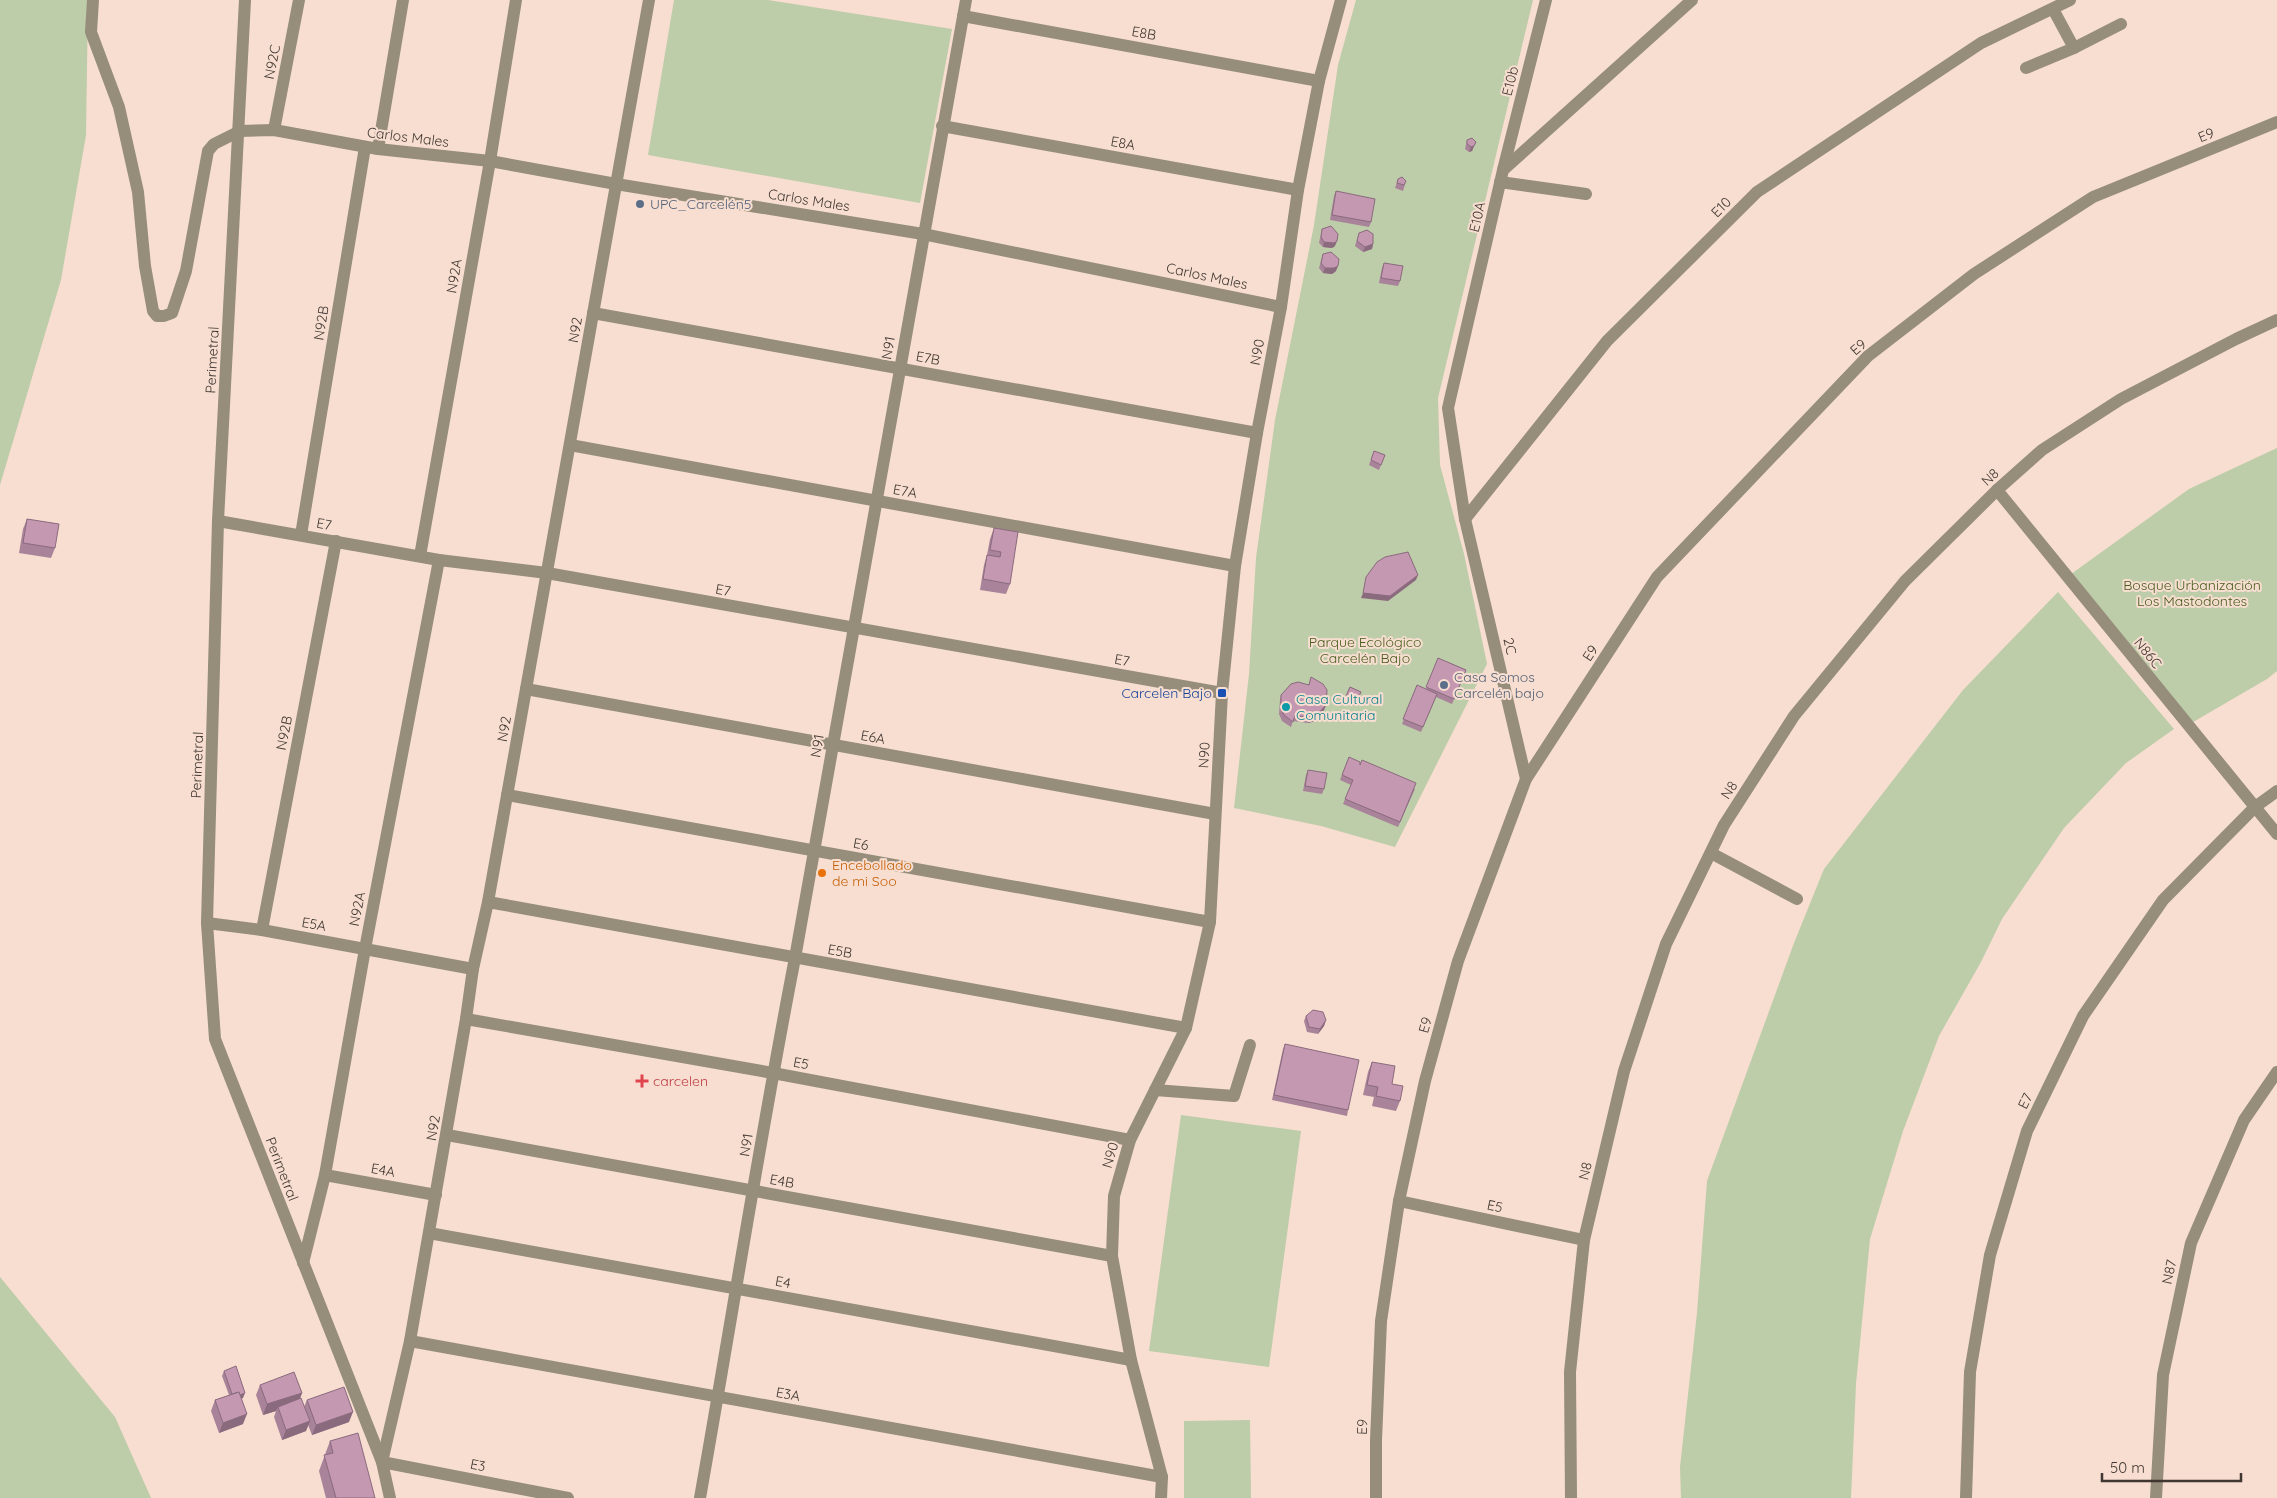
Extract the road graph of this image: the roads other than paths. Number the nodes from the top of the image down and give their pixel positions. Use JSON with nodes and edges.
{"nodes":[{"id":1,"x":93,"y":0,"type":"edge"},
{"id":2,"x":245,"y":0,"type":"edge"},
{"id":3,"x":299,"y":0,"type":"edge"},
{"id":4,"x":403,"y":0,"type":"edge"},
{"id":5,"x":516,"y":0,"type":"edge"},
{"id":6,"x":649,"y":0,"type":"edge"},
{"id":7,"x":966,"y":0,"type":"edge"},
{"id":8,"x":1341,"y":0,"type":"edge"},
{"id":9,"x":1546,"y":0,"type":"edge"},
{"id":10,"x":1692,"y":0,"type":"edge"},
{"id":11,"x":2070,"y":0,"type":"edge"},
{"id":12,"x":2053,"y":9,"type":"junction"},
{"id":13,"x":963,"y":16,"type":"junction"},
{"id":14,"x":2122,"y":24,"type":"dead end"},
{"id":15,"x":2074,"y":48,"type":"junction"},
{"id":16,"x":2026,"y":68,"type":"dead end"},
{"id":17,"x":1319,"y":81,"type":"junction"},
{"id":18,"x":2277,"y":122,"type":"edge"},
{"id":19,"x":942,"y":126,"type":"junction"},
{"id":20,"x":274,"y":130,"type":"junction"},
{"id":21,"x":240,"y":131,"type":"junction"},
{"id":22,"x":371,"y":148,"type":"junction"},
{"id":23,"x":490,"y":162,"type":"junction"},
{"id":24,"x":1502,"y":176,"type":"junction"},
{"id":25,"x":616,"y":184,"type":"junction"},
{"id":26,"x":1298,"y":190,"type":"junction"},
{"id":27,"x":1586,"y":194,"type":"dead end"},
{"id":28,"x":923,"y":234,"type":"junction"},
{"id":29,"x":1281,"y":307,"type":"junction"},
{"id":30,"x":594,"y":313,"type":"junction"},
{"id":31,"x":2277,"y":320,"type":"edge"},
{"id":32,"x":900,"y":368,"type":"junction"},
{"id":33,"x":1257,"y":433,"type":"junction"},
{"id":34,"x":570,"y":445,"type":"junction"},
{"id":35,"x":1997,"y":490,"type":"junction"},
{"id":36,"x":876,"y":501,"type":"junction"},
{"id":37,"x":1465,"y":519,"type":"junction"},
{"id":38,"x":218,"y":521,"type":"junction"},
{"id":39,"x":301,"y":535,"type":"junction"},
{"id":40,"x":336,"y":541,"type":"junction"},
{"id":41,"x":420,"y":556,"type":"junction"},
{"id":42,"x":439,"y":560,"type":"junction"},
{"id":43,"x":1235,"y":566,"type":"junction"},
{"id":44,"x":547,"y":573,"type":"junction"},
{"id":45,"x":854,"y":628,"type":"junction"},
{"id":46,"x":526,"y":690,"type":"junction"},
{"id":47,"x":1222,"y":693,"type":"junction"},
{"id":48,"x":833,"y":745,"type":"junction"},
{"id":49,"x":1526,"y":779,"type":"junction"},
{"id":50,"x":2277,"y":791,"type":"edge"},
{"id":51,"x":507,"y":795,"type":"junction"},
{"id":52,"x":2255,"y":808,"type":"junction"},
{"id":53,"x":1215,"y":814,"type":"junction"},
{"id":54,"x":2277,"y":834,"type":"edge"},
{"id":55,"x":814,"y":850,"type":"junction"},
{"id":56,"x":1711,"y":853,"type":"junction"},
{"id":57,"x":1798,"y":900,"type":"dead end"},
{"id":58,"x":488,"y":902,"type":"junction"},
{"id":59,"x":1210,"y":922,"type":"junction"},
{"id":60,"x":208,"y":923,"type":"junction"},
{"id":61,"x":262,"y":930,"type":"junction"},
{"id":62,"x":365,"y":949,"type":"junction"},
{"id":63,"x":795,"y":958,"type":"junction"},
{"id":64,"x":473,"y":969,"type":"junction"},
{"id":65,"x":466,"y":1019,"type":"junction"},
{"id":66,"x":1186,"y":1028,"type":"junction"},
{"id":67,"x":1250,"y":1045,"type":"dead end"},
{"id":68,"x":2277,"y":1072,"type":"edge"},
{"id":69,"x":773,"y":1073,"type":"junction"},
{"id":70,"x":1155,"y":1090,"type":"junction"},
{"id":71,"x":447,"y":1135,"type":"junction"},
{"id":72,"x":1130,"y":1140,"type":"junction"},
{"id":73,"x":325,"y":1175,"type":"junction"},
{"id":74,"x":754,"y":1191,"type":"junction"},
{"id":75,"x":436,"y":1195,"type":"junction"},
{"id":76,"x":1399,"y":1201,"type":"junction"},
{"id":77,"x":429,"y":1233,"type":"junction"},
{"id":78,"x":1584,"y":1240,"type":"junction"},
{"id":79,"x":1112,"y":1256,"type":"junction"},
{"id":80,"x":303,"y":1263,"type":"junction"},
{"id":81,"x":737,"y":1289,"type":"junction"},
{"id":82,"x":410,"y":1341,"type":"junction"},
{"id":83,"x":1131,"y":1360,"type":"junction"},
{"id":84,"x":718,"y":1397,"type":"junction"},
{"id":85,"x":382,"y":1462,"type":"junction"},
{"id":86,"x":1162,"y":1477,"type":"junction"},
{"id":87,"x":390,"y":1498,"type":"edge"},
{"id":88,"x":568,"y":1498,"type":"edge"},
{"id":89,"x":700,"y":1498,"type":"edge"},
{"id":90,"x":1162,"y":1498,"type":"edge"},
{"id":91,"x":1376,"y":1498,"type":"edge"},
{"id":92,"x":1571,"y":1498,"type":"edge"},
{"id":93,"x":1966,"y":1498,"type":"edge"},
{"id":94,"x":2156,"y":1498,"type":"edge"}],
"edges":[{"from":1,"to":21,"type":"street"},
{"from":2,"to":21,"type":"street","name":"Perimetral"},
{"from":3,"to":20,"type":"street","name":"N92C"},
{"from":4,"to":22,"type":"street","name":"N92B"},
{"from":5,"to":23,"type":"street","name":"N92A"},
{"from":6,"to":25,"type":"street","name":"N92"},
{"from":7,"to":13,"type":"street","name":"N91"},
{"from":8,"to":17,"type":"street","name":"N90"},
{"from":9,"to":24,"type":"street","name":"E10b"},
{"from":10,"to":24,"type":"street"},
{"from":11,"to":12,"type":"street","name":"E10"},
{"from":12,"to":15,"type":"street"},
{"from":12,"to":37,"type":"street","name":"E10"},
{"from":13,"to":17,"type":"street","name":"E8B"},
{"from":13,"to":19,"type":"street","name":"N91"},
{"from":14,"to":15,"type":"street"},
{"from":15,"to":16,"type":"street"},
{"from":17,"to":26,"type":"street","name":"N90"},
{"from":18,"to":49,"type":"street","name":"E9"},
{"from":19,"to":26,"type":"street","name":"E8A"},
{"from":19,"to":28,"type":"street","name":"N91"},
{"from":20,"to":21,"type":"street","name":"Carlos Males"},
{"from":20,"to":22,"type":"street","name":"Carlos Males"},
{"from":21,"to":38,"type":"street","name":"Perimetral"},
{"from":22,"to":23,"type":"street","name":"Carlos Males"},
{"from":22,"to":39,"type":"street","name":"N92B"},
{"from":23,"to":25,"type":"street","name":"Carlos Males"},
{"from":23,"to":41,"type":"street","name":"N92A"},
{"from":24,"to":27,"type":"street"},
{"from":24,"to":37,"type":"street","name":"E10A"},
{"from":25,"to":28,"type":"street","name":"Carlos Males"},
{"from":25,"to":30,"type":"street","name":"N92"},
{"from":26,"to":29,"type":"street","name":"N90"},
{"from":28,"to":29,"type":"street","name":"Carlos Males"},
{"from":28,"to":32,"type":"street","name":"N91"},
{"from":29,"to":33,"type":"street","name":"N90"},
{"from":30,"to":32,"type":"street","name":"E7B"},
{"from":30,"to":34,"type":"street","name":"N92"},
{"from":31,"to":35,"type":"street","name":"N8"},
{"from":32,"to":33,"type":"street","name":"E7B"},
{"from":32,"to":36,"type":"street","name":"N91"},
{"from":33,"to":43,"type":"street","name":"N90"},
{"from":34,"to":36,"type":"street","name":"E7A"},
{"from":34,"to":44,"type":"street","name":"N92"},
{"from":35,"to":52,"type":"street","name":"N86C"},
{"from":35,"to":56,"type":"street","name":"N8"},
{"from":36,"to":43,"type":"street","name":"E7A"},
{"from":36,"to":45,"type":"street","name":"N91"},
{"from":37,"to":49,"type":"street","name":"2C"},
{"from":38,"to":39,"type":"street","name":"E7"},
{"from":38,"to":60,"type":"street","name":"Perimetral"},
{"from":39,"to":40,"type":"street","name":"E7"},
{"from":40,"to":41,"type":"street","name":"E7"},
{"from":40,"to":61,"type":"street","name":"N92B"},
{"from":41,"to":42,"type":"street","name":"E7"},
{"from":42,"to":44,"type":"street","name":"E7"},
{"from":42,"to":62,"type":"street","name":"N92A"},
{"from":43,"to":47,"type":"street","name":"N90"},
{"from":44,"to":45,"type":"street","name":"E7"},
{"from":44,"to":46,"type":"street","name":"N92"},
{"from":45,"to":47,"type":"street","name":"E7"},
{"from":45,"to":48,"type":"street","name":"N91"},
{"from":46,"to":48,"type":"street","name":"E6A"},
{"from":46,"to":51,"type":"street","name":"N92"},
{"from":47,"to":53,"type":"street","name":"N90"},
{"from":48,"to":53,"type":"street","name":"E6A"},
{"from":48,"to":55,"type":"street","name":"N91"},
{"from":49,"to":76,"type":"street","name":"E9"},
{"from":50,"to":52,"type":"street","name":"E7"},
{"from":51,"to":55,"type":"street","name":"E6"},
{"from":51,"to":58,"type":"street","name":"N92"},
{"from":52,"to":54,"type":"street","name":"N86C"},
{"from":52,"to":93,"type":"street","name":"E7"},
{"from":53,"to":59,"type":"street","name":"N90"},
{"from":55,"to":59,"type":"street","name":"E6"},
{"from":55,"to":63,"type":"street","name":"N91"},
{"from":56,"to":57,"type":"street"},
{"from":56,"to":78,"type":"street","name":"N8"},
{"from":58,"to":63,"type":"street","name":"E5B"},
{"from":58,"to":64,"type":"street","name":"N92"},
{"from":59,"to":66,"type":"street","name":"N90"},
{"from":60,"to":61,"type":"street","name":"E5A"},
{"from":60,"to":80,"type":"street","name":"Perimetral"},
{"from":61,"to":62,"type":"street","name":"E5A"},
{"from":62,"to":64,"type":"street","name":"E5A"},
{"from":62,"to":73,"type":"street","name":"N92A"},
{"from":63,"to":66,"type":"street","name":"E5B"},
{"from":63,"to":69,"type":"street","name":"N91"},
{"from":64,"to":65,"type":"street","name":"N92"},
{"from":65,"to":69,"type":"street","name":"E5"},
{"from":65,"to":71,"type":"street","name":"N92"},
{"from":66,"to":70,"type":"street","name":"N90"},
{"from":67,"to":70,"type":"street"},
{"from":68,"to":94,"type":"street","name":"N87"},
{"from":69,"to":72,"type":"street","name":"E5"},
{"from":69,"to":74,"type":"street","name":"N91"},
{"from":70,"to":72,"type":"street","name":"N90"},
{"from":71,"to":74,"type":"street","name":"E4B"},
{"from":71,"to":75,"type":"street","name":"N92"},
{"from":72,"to":79,"type":"street","name":"N90"},
{"from":73,"to":75,"type":"street","name":"E4A"},
{"from":73,"to":80,"type":"street","name":"N92A"},
{"from":74,"to":79,"type":"street","name":"E4B"},
{"from":74,"to":81,"type":"street","name":"N91"},
{"from":75,"to":77,"type":"street","name":"N92"},
{"from":76,"to":78,"type":"street","name":"E5"},
{"from":76,"to":91,"type":"street","name":"E9"},
{"from":77,"to":81,"type":"street","name":"E4"},
{"from":77,"to":82,"type":"street","name":"N92"},
{"from":78,"to":92,"type":"street","name":"N8"},
{"from":79,"to":83,"type":"street","name":"N90"},
{"from":80,"to":85,"type":"street","name":"Perimetral"},
{"from":81,"to":83,"type":"street","name":"E4"},
{"from":81,"to":84,"type":"street","name":"N91"},
{"from":82,"to":84,"type":"street","name":"E3A"},
{"from":82,"to":85,"type":"street","name":"N92"},
{"from":83,"to":86,"type":"street","name":"N90"},
{"from":84,"to":86,"type":"street","name":"E3A"},
{"from":84,"to":89,"type":"street","name":"N91"},
{"from":85,"to":87,"type":"street","name":"Perimetral"},
{"from":85,"to":88,"type":"street","name":"E3"},
{"from":86,"to":90,"type":"street","name":"N90"}]}
